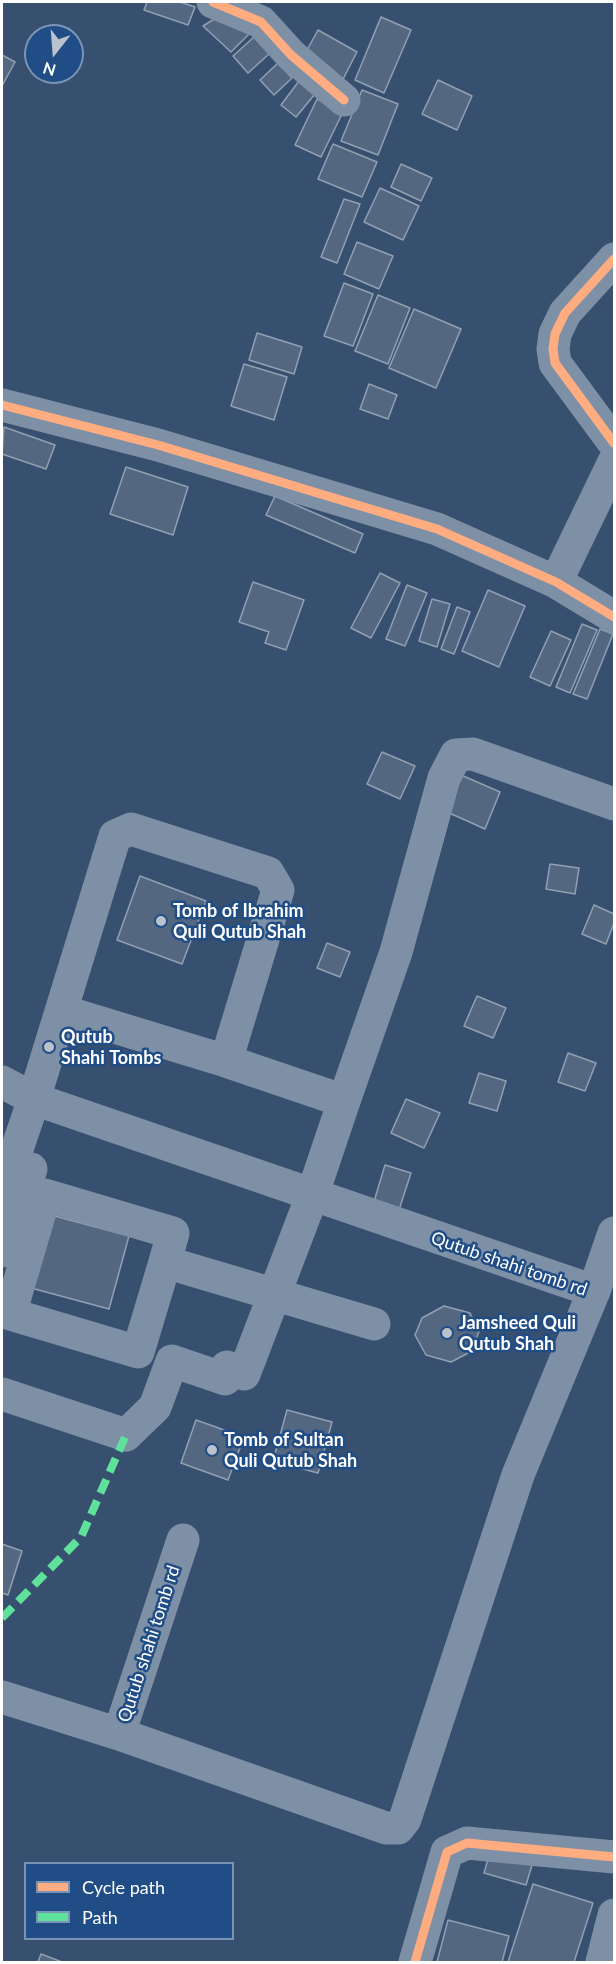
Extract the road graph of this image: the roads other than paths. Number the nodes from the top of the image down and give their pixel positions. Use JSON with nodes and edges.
{"nodes":[{"id":1,"x":213,"y":2,"type":"edge"},
{"id":2,"x":269,"y":12,"type":"edge"},
{"id":3,"x":344,"y":99,"type":"dead end"},
{"id":4,"x":615,"y":259,"type":"edge"},
{"id":5,"x":2,"y":405,"type":"edge"},
{"id":6,"x":615,"y":443,"type":"edge"},
{"id":7,"x":615,"y":462,"type":"edge"},
{"id":8,"x":556,"y":582,"type":"junction"},
{"id":9,"x":615,"y":617,"type":"edge"},
{"id":10,"x":615,"y":804,"type":"edge"},
{"id":11,"x":62,"y":1011,"type":"junction"},
{"id":12,"x":225,"y":1061,"type":"junction"},
{"id":13,"x":2,"y":1082,"type":"edge"},
{"id":14,"x":344,"y":1101,"type":"junction"},
{"id":15,"x":45,"y":1102,"type":"junction"},
{"id":16,"x":2,"y":1193,"type":"edge"},
{"id":17,"x":312,"y":1196,"type":"junction"},
{"id":18,"x":615,"y":1233,"type":"edge"},
{"id":19,"x":13,"y":1244,"type":"edge"},
{"id":20,"x":165,"y":1262,"type":"junction"},
{"id":21,"x":594,"y":1291,"type":"junction"},
{"id":22,"x":274,"y":1294,"type":"junction"},
{"id":23,"x":374,"y":1324,"type":"dead end"},
{"id":24,"x":2,"y":1394,"type":"edge"},
{"id":25,"x":183,"y":1540,"type":"dead end"},
{"id":26,"x":2,"y":1697,"type":"edge"},
{"id":27,"x":118,"y":1734,"type":"junction"},
{"id":28,"x":615,"y":1857,"type":"edge"},
{"id":29,"x":615,"y":1915,"type":"edge"},
{"id":30,"x":415,"y":1962,"type":"edge"},
{"id":31,"x":602,"y":1962,"type":"edge"}],
"edges":[{"from":1,"to":2,"type":"street"},
{"from":2,"to":3,"type":"street"},
{"from":4,"to":6,"type":"street"},
{"from":5,"to":8,"type":"street"},
{"from":7,"to":8,"type":"street"},
{"from":8,"to":9,"type":"street"},
{"from":10,"to":14,"type":"street"},
{"from":11,"to":12,"type":"street"},
{"from":11,"to":12,"type":"street"},
{"from":11,"to":15,"type":"street"},
{"from":12,"to":14,"type":"street"},
{"from":13,"to":15,"type":"street","name":"Qutub shahi tomb rd"},
{"from":14,"to":17,"type":"street"},
{"from":15,"to":16,"type":"street"},
{"from":15,"to":17,"type":"street","name":"Qutub shahi tomb rd"},
{"from":15,"to":19,"type":"street"},
{"from":17,"to":21,"type":"street","name":"Qutub shahi tomb rd"},
{"from":17,"to":22,"type":"street"},
{"from":18,"to":21,"type":"street"},
{"from":19,"to":20,"type":"street"},
{"from":19,"to":20,"type":"street"},
{"from":20,"to":22,"type":"street"},
{"from":21,"to":27,"type":"street","name":"Qutub shahi tomb rd"},
{"from":22,"to":23,"type":"street"},
{"from":22,"to":24,"type":"street"},
{"from":25,"to":27,"type":"street","name":"Qutub shahi tomb rd"},
{"from":26,"to":27,"type":"street","name":"Qutub shahi tomb rd"},
{"from":28,"to":30,"type":"street"},
{"from":29,"to":31,"type":"street"}]}
